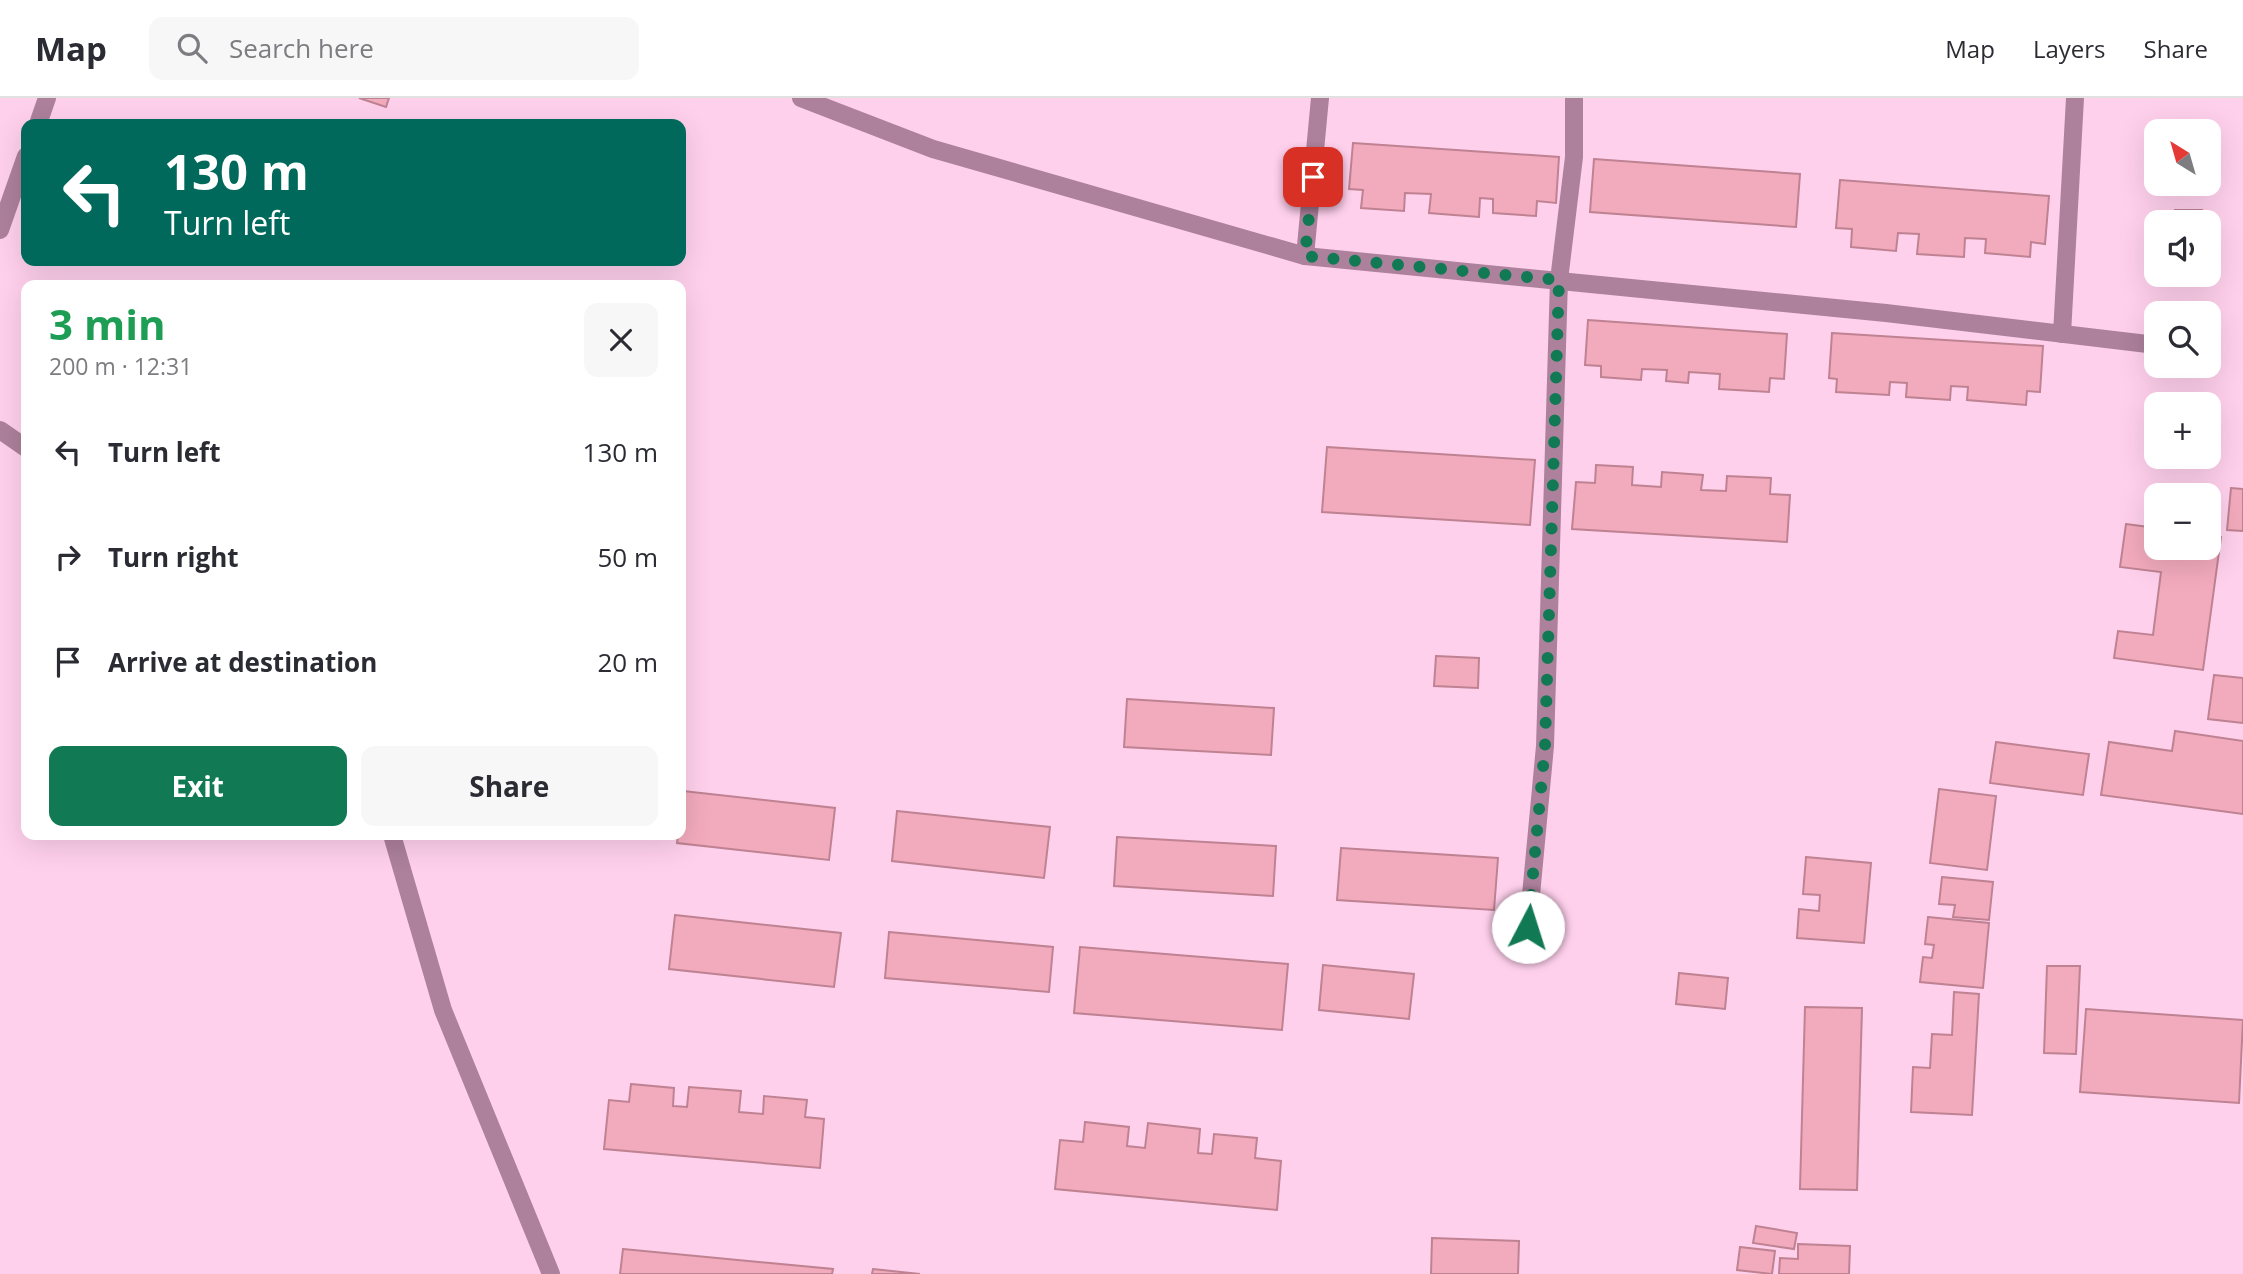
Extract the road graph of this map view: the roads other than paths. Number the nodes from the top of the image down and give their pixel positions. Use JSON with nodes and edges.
{"nodes":[{"id":1,"x":47,"y":98,"type":"edge"},
{"id":2,"x":801,"y":98,"type":"edge"},
{"id":3,"x":1320,"y":98,"type":"edge"},
{"id":4,"x":1574,"y":98,"type":"edge"},
{"id":5,"x":2075,"y":98,"type":"edge"},
{"id":6,"x":39,"y":119,"type":"edge"},
{"id":7,"x":21,"y":170,"type":"edge"},
{"id":8,"x":0,"y":230,"type":"edge"},
{"id":9,"x":1305,"y":256,"type":"junction"},
{"id":10,"x":1559,"y":280,"type":"junction"},
{"id":11,"x":2062,"y":334,"type":"junction"},
{"id":12,"x":2144,"y":344,"type":"edge"},
{"id":13,"x":0,"y":430,"type":"edge"},
{"id":14,"x":21,"y":445,"type":"edge"},
{"id":15,"x":393,"y":840,"type":"edge"},
{"id":16,"x":1528,"y":927,"type":"dead end"},
{"id":17,"x":551,"y":1274,"type":"edge"}],
"edges":[{"from":1,"to":6,"type":"street"},
{"from":2,"to":9,"type":"street"},
{"from":3,"to":9,"type":"street"},
{"from":4,"to":10,"type":"street"},
{"from":5,"to":11,"type":"street"},
{"from":7,"to":8,"type":"street"},
{"from":9,"to":10,"type":"street"},
{"from":10,"to":11,"type":"street"},
{"from":10,"to":16,"type":"street"},
{"from":11,"to":12,"type":"street"},
{"from":13,"to":14,"type":"street"},
{"from":15,"to":17,"type":"street"}]}
